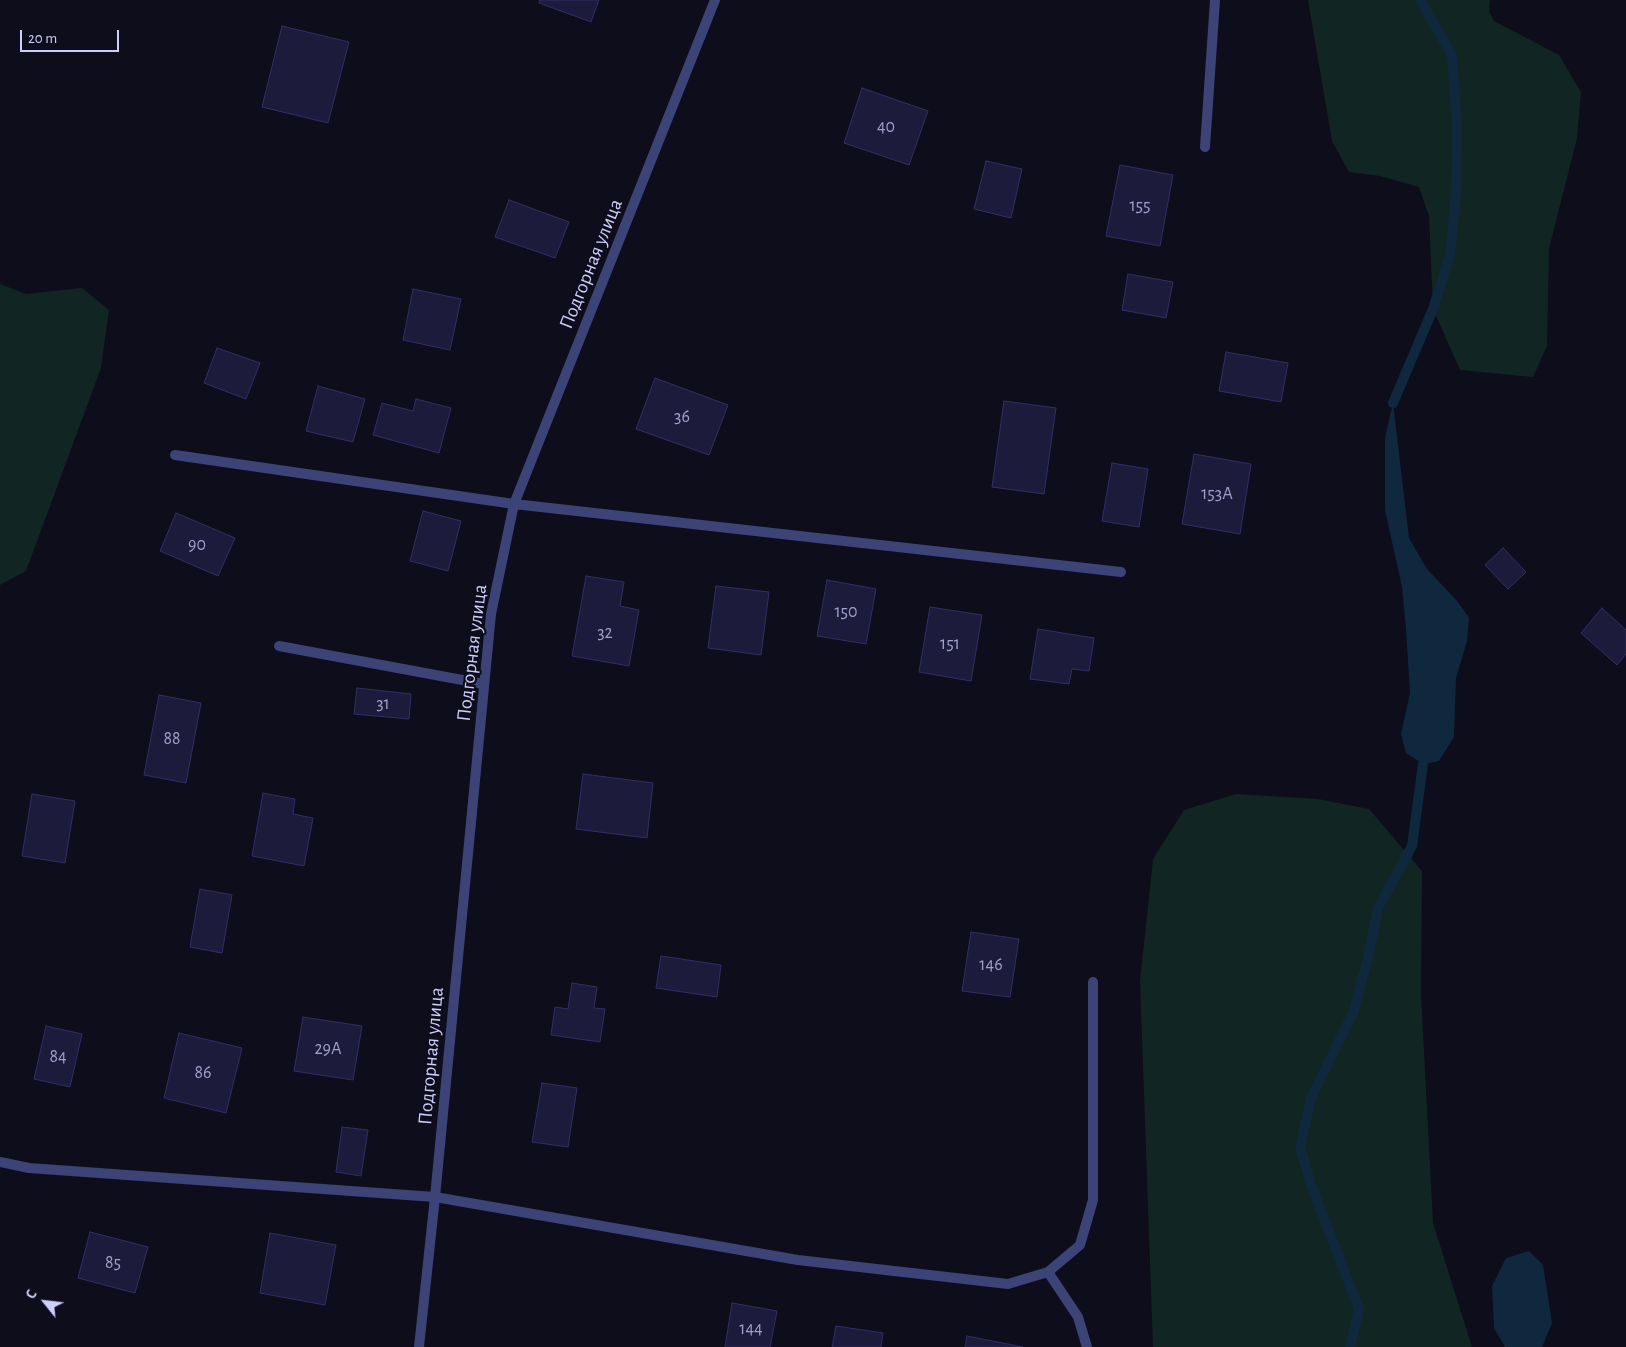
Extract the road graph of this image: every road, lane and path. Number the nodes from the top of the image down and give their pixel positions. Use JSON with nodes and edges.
{"nodes":[{"id":1,"x":715,"y":0,"type":"edge"},
{"id":2,"x":1215,"y":0,"type":"edge"},
{"id":3,"x":1204,"y":147,"type":"dead end"},
{"id":4,"x":176,"y":455,"type":"dead end"},
{"id":5,"x":514,"y":504,"type":"junction"},
{"id":6,"x":1121,"y":572,"type":"dead end"},
{"id":7,"x":279,"y":646,"type":"dead end"},
{"id":8,"x":484,"y":684,"type":"junction"},
{"id":9,"x":1093,"y":982,"type":"dead end"},
{"id":10,"x":0,"y":1162,"type":"edge"},
{"id":11,"x":435,"y":1197,"type":"junction"},
{"id":12,"x":1048,"y":1272,"type":"junction"},
{"id":13,"x":419,"y":1347,"type":"edge"},
{"id":14,"x":1087,"y":1347,"type":"edge"}],
"edges":[{"from":1,"to":5,"type":"street","name":"Подгорная улица"},
{"from":2,"to":3,"type":"street"},
{"from":4,"to":5,"type":"street"},
{"from":5,"to":6,"type":"street"},
{"from":5,"to":8,"type":"street","name":"Подгорная улица"},
{"from":7,"to":8,"type":"street"},
{"from":8,"to":11,"type":"street","name":"Подгорная улица"},
{"from":9,"to":12,"type":"street"},
{"from":10,"to":11,"type":"street"},
{"from":11,"to":12,"type":"street"},
{"from":11,"to":13,"type":"street","name":"Подгорная улица"},
{"from":12,"to":14,"type":"street"}]}
